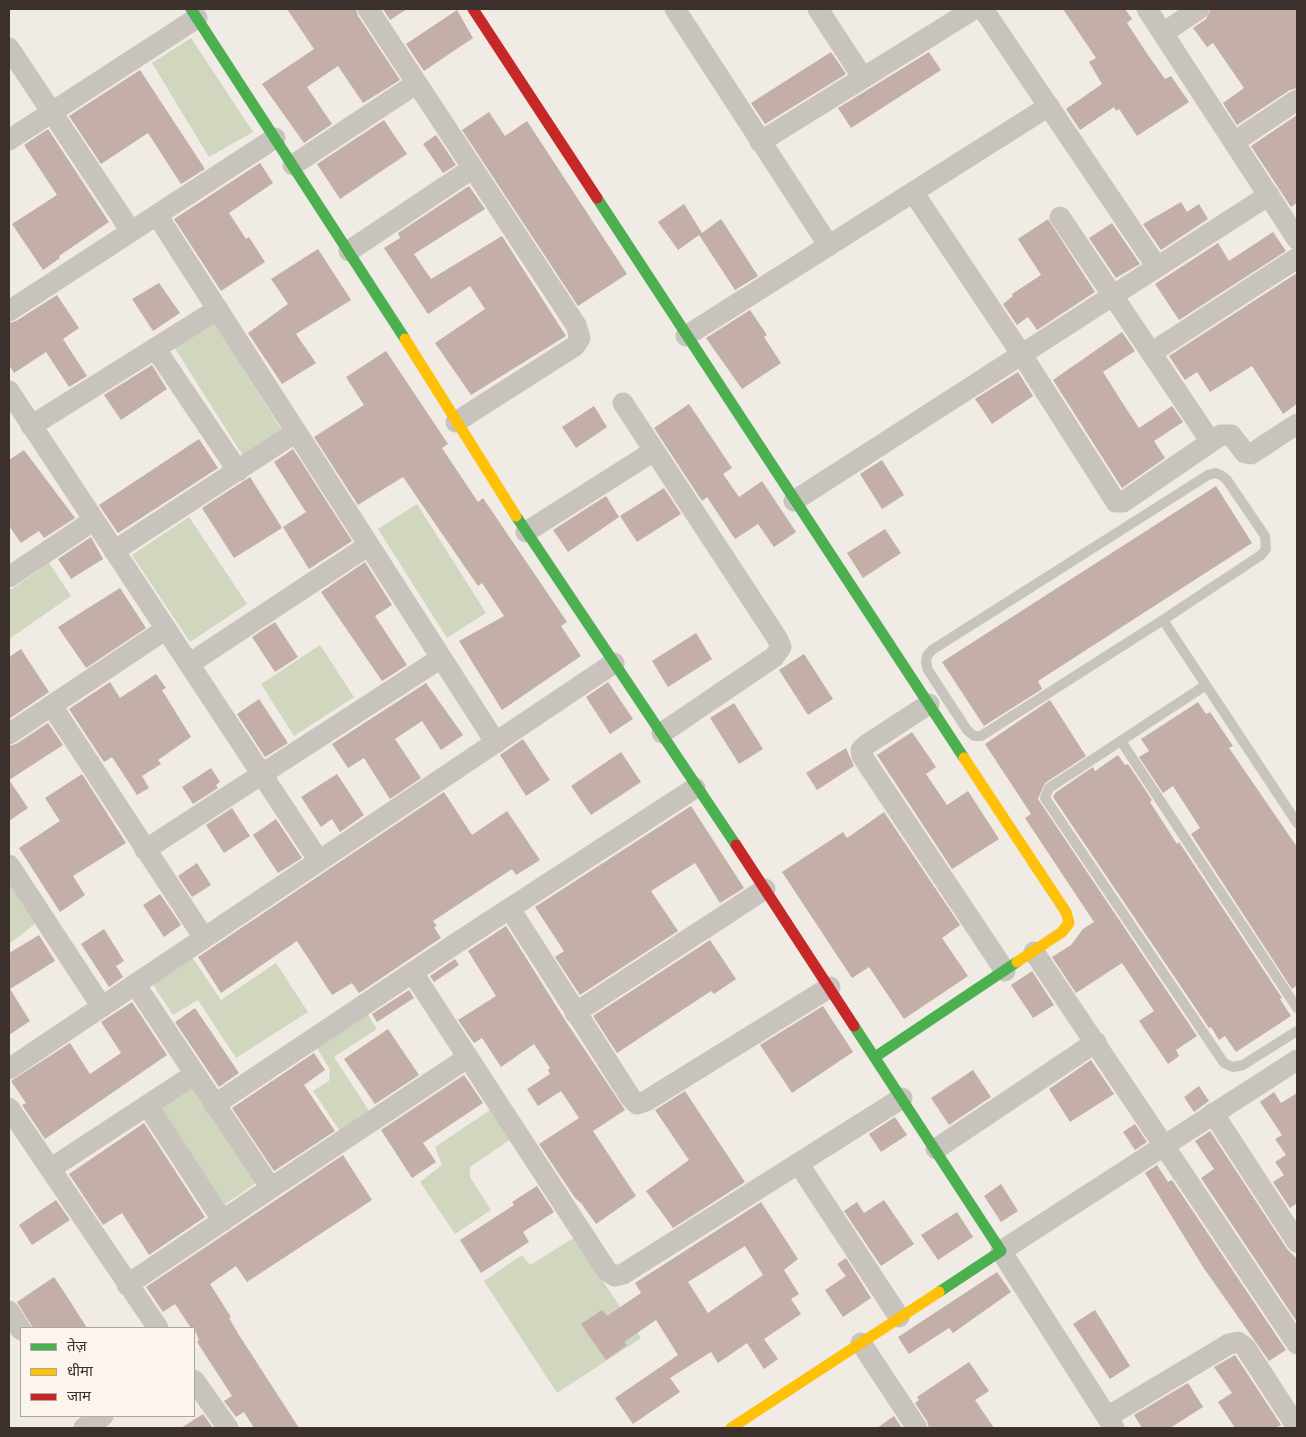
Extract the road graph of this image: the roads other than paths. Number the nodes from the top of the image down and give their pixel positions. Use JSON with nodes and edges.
{"nodes":[{"id":1,"x":368,"y":9,"type":"edge"},
{"id":2,"x":473,"y":9,"type":"edge"},
{"id":3,"x":675,"y":9,"type":"edge"},
{"id":4,"x":818,"y":9,"type":"edge"},
{"id":5,"x":974,"y":9,"type":"edge"},
{"id":6,"x":983,"y":9,"type":"edge"},
{"id":7,"x":1147,"y":9,"type":"edge"},
{"id":8,"x":1199,"y":9,"type":"edge"},
{"id":9,"x":194,"y":13,"type":"edge"},
{"id":10,"x":1163,"y":33,"type":"junction"},
{"id":11,"x":9,"y":48,"type":"edge"},
{"id":12,"x":863,"y":78,"type":"junction"},
{"id":13,"x":417,"y":83,"type":"junction"},
{"id":14,"x":1297,"y":100,"type":"edge"},
{"id":15,"x":1049,"y":106,"type":"junction"},
{"id":16,"x":52,"y":112,"type":"junction"},
{"id":17,"x":275,"y":138,"type":"junction"},
{"id":18,"x":9,"y":140,"type":"edge"},
{"id":19,"x":760,"y":142,"type":"junction"},
{"id":20,"x":1234,"y":142,"type":"junction"},
{"id":21,"x":293,"y":165,"type":"junction"},
{"id":22,"x":473,"y":168,"type":"junction"},
{"id":23,"x":913,"y":192,"type":"junction"},
{"id":24,"x":1269,"y":196,"type":"junction"},
{"id":25,"x":157,"y":215,"type":"junction"},
{"id":26,"x":1060,"y":217,"type":"dead end"},
{"id":27,"x":131,"y":231,"type":"junction"},
{"id":28,"x":1297,"y":239,"type":"edge"},
{"id":29,"x":829,"y":246,"type":"junction"},
{"id":30,"x":349,"y":251,"type":"junction"},
{"id":31,"x":1297,"y":258,"type":"edge"},
{"id":32,"x":1157,"y":267,"type":"junction"},
{"id":33,"x":1112,"y":297,"type":"junction"},
{"id":34,"x":218,"y":309,"type":"junction"},
{"id":35,"x":9,"y":311,"type":"edge"},
{"id":36,"x":686,"y":336,"type":"junction"},
{"id":37,"x":155,"y":348,"type":"junction"},
{"id":38,"x":1151,"y":353,"type":"junction"},
{"id":39,"x":1022,"y":355,"type":"junction"},
{"id":40,"x":9,"y":391,"type":"edge"},
{"id":41,"x":622,"y":403,"type":"dead end"},
{"id":42,"x":456,"y":422,"type":"junction"},
{"id":43,"x":1297,"y":424,"type":"edge"},
{"id":44,"x":32,"y":426,"type":"junction"},
{"id":45,"x":296,"y":432,"type":"junction"},
{"id":46,"x":1211,"y":442,"type":"junction"},
{"id":47,"x":654,"y":451,"type":"junction"},
{"id":48,"x":238,"y":471,"type":"junction"},
{"id":49,"x":794,"y":501,"type":"junction"},
{"id":50,"x":94,"y":520,"type":"junction"},
{"id":51,"x":526,"y":532,"type":"junction"},
{"id":52,"x":369,"y":545,"type":"junction"},
{"id":53,"x":114,"y":551,"type":"junction"},
{"id":54,"x":9,"y":577,"type":"edge"},
{"id":55,"x":1163,"y":620,"type":"junction"},
{"id":56,"x":166,"y":630,"type":"junction"},
{"id":57,"x":441,"y":658,"type":"junction"},
{"id":58,"x":189,"y":664,"type":"junction"},
{"id":59,"x":614,"y":664,"type":"junction"},
{"id":60,"x":1206,"y":685,"type":"junction"},
{"id":61,"x":929,"y":704,"type":"junction"},
{"id":62,"x":52,"y":706,"type":"junction"},
{"id":63,"x":662,"y":733,"type":"junction"},
{"id":64,"x":9,"y":734,"type":"edge"},
{"id":65,"x":1121,"y":741,"type":"junction"},
{"id":66,"x":496,"y":743,"type":"junction"},
{"id":67,"x":261,"y":774,"type":"junction"},
{"id":68,"x":696,"y":788,"type":"junction"},
{"id":69,"x":1297,"y":823,"type":"edge"},
{"id":70,"x":145,"y":850,"type":"junction"},
{"id":71,"x":319,"y":861,"type":"junction"},
{"id":72,"x":9,"y":865,"type":"edge"},
{"id":73,"x":766,"y":889,"type":"junction"},
{"id":74,"x":510,"y":909,"type":"junction"},
{"id":75,"x":204,"y":938,"type":"junction"},
{"id":76,"x":1034,"y":952,"type":"junction"},
{"id":77,"x":1005,"y":971,"type":"junction"},
{"id":78,"x":413,"y":973,"type":"junction"},
{"id":79,"x":135,"y":984,"type":"junction"},
{"id":80,"x":830,"y":987,"type":"junction"},
{"id":81,"x":102,"y":1007,"type":"junction"},
{"id":82,"x":1297,"y":1008,"type":"edge"},
{"id":83,"x":575,"y":1013,"type":"junction"},
{"id":84,"x":1297,"y":1031,"type":"edge"},
{"id":85,"x":1096,"y":1042,"type":"junction"},
{"id":86,"x":876,"y":1057,"type":"junction"},
{"id":87,"x":467,"y":1058,"type":"junction"},
{"id":88,"x":1297,"y":1060,"type":"edge"},
{"id":89,"x":9,"y":1069,"type":"edge"},
{"id":90,"x":194,"y":1074,"type":"junction"},
{"id":91,"x":902,"y":1098,"type":"junction"},
{"id":92,"x":147,"y":1105,"type":"junction"},
{"id":93,"x":214,"y":1105,"type":"junction"},
{"id":94,"x":9,"y":1108,"type":"edge"},
{"id":95,"x":1213,"y":1113,"type":"junction"},
{"id":96,"x":1165,"y":1146,"type":"junction"},
{"id":97,"x":936,"y":1149,"type":"junction"},
{"id":98,"x":798,"y":1163,"type":"junction"},
{"id":99,"x":50,"y":1169,"type":"junction"},
{"id":100,"x":271,"y":1188,"type":"junction"},
{"id":101,"x":223,"y":1221,"type":"junction"},
{"id":102,"x":1294,"y":1231,"type":"edge"},
{"id":103,"x":1001,"y":1251,"type":"junction"},
{"id":104,"x":127,"y":1285,"type":"junction"},
{"id":105,"x":9,"y":1311,"type":"edge"},
{"id":106,"x":900,"y":1317,"type":"junction"},
{"id":107,"x":157,"y":1327,"type":"edge"},
{"id":108,"x":20,"y":1328,"type":"edge"},
{"id":109,"x":861,"y":1343,"type":"junction"},
{"id":110,"x":1297,"y":1344,"type":"edge"},
{"id":111,"x":195,"y":1381,"type":"edge"},
{"id":112,"x":79,"y":1417,"type":"edge"},
{"id":113,"x":757,"y":1421,"type":"edge"},
{"id":114,"x":1111,"y":1422,"type":"edge"},
{"id":115,"x":96,"y":1423,"type":"edge"},
{"id":116,"x":1297,"y":1427,"type":"edge"},
{"id":117,"x":228,"y":1428,"type":"edge"},
{"id":118,"x":731,"y":1428,"type":"edge"},
{"id":119,"x":917,"y":1428,"type":"edge"}],
"edges":[{"from":1,"to":13,"type":"street"},
{"from":2,"to":36,"type":"street"},
{"from":3,"to":19,"type":"street"},
{"from":4,"to":12,"type":"street"},
{"from":5,"to":12,"type":"street"},
{"from":6,"to":15,"type":"street"},
{"from":7,"to":10,"type":"street"},
{"from":8,"to":10,"type":"street"},
{"from":9,"to":16,"type":"street"},
{"from":9,"to":17,"type":"street"},
{"from":10,"to":20,"type":"street"},
{"from":11,"to":16,"type":"street"},
{"from":12,"to":19,"type":"street"},
{"from":13,"to":21,"type":"street"},
{"from":13,"to":22,"type":"street"},
{"from":14,"to":20,"type":"street"},
{"from":15,"to":23,"type":"street"},
{"from":15,"to":32,"type":"street"},
{"from":16,"to":18,"type":"street"},
{"from":16,"to":27,"type":"street"},
{"from":17,"to":21,"type":"street"},
{"from":17,"to":25,"type":"street"},
{"from":19,"to":29,"type":"street"},
{"from":20,"to":24,"type":"street"},
{"from":21,"to":30,"type":"street"},
{"from":22,"to":30,"type":"street"},
{"from":22,"to":42,"type":"street"},
{"from":23,"to":29,"type":"street"},
{"from":23,"to":39,"type":"street"},
{"from":24,"to":28,"type":"street"},
{"from":24,"to":32,"type":"street"},
{"from":25,"to":27,"type":"street"},
{"from":25,"to":34,"type":"street"},
{"from":26,"to":33,"type":"street"},
{"from":27,"to":35,"type":"street"},
{"from":29,"to":36,"type":"street"},
{"from":30,"to":42,"type":"street"},
{"from":31,"to":38,"type":"street"},
{"from":32,"to":33,"type":"street"},
{"from":33,"to":38,"type":"street"},
{"from":33,"to":39,"type":"street"},
{"from":34,"to":37,"type":"street"},
{"from":34,"to":45,"type":"street"},
{"from":36,"to":49,"type":"street"},
{"from":37,"to":44,"type":"street"},
{"from":37,"to":48,"type":"street"},
{"from":38,"to":46,"type":"street"},
{"from":39,"to":46,"type":"street"},
{"from":39,"to":49,"type":"street"},
{"from":40,"to":44,"type":"street"},
{"from":41,"to":47,"type":"street"},
{"from":42,"to":51,"type":"street"},
{"from":43,"to":46,"type":"street"},
{"from":44,"to":50,"type":"street"},
{"from":45,"to":48,"type":"street"},
{"from":45,"to":52,"type":"street"},
{"from":47,"to":51,"type":"street"},
{"from":47,"to":63,"type":"street"},
{"from":48,"to":53,"type":"street"},
{"from":49,"to":61,"type":"street"},
{"from":50,"to":53,"type":"street"},
{"from":50,"to":54,"type":"street"},
{"from":51,"to":59,"type":"street"},
{"from":52,"to":57,"type":"street"},
{"from":52,"to":58,"type":"street"},
{"from":53,"to":56,"type":"street"},
{"from":55,"to":55,"type":"lane"},
{"from":55,"to":60,"type":"lane"},
{"from":56,"to":58,"type":"street"},
{"from":56,"to":62,"type":"street"},
{"from":57,"to":66,"type":"street"},
{"from":57,"to":67,"type":"street"},
{"from":58,"to":67,"type":"street"},
{"from":59,"to":63,"type":"street"},
{"from":59,"to":66,"type":"street"},
{"from":60,"to":65,"type":"lane"},
{"from":60,"to":69,"type":"lane"},
{"from":61,"to":76,"type":"street"},
{"from":61,"to":77,"type":"street"},
{"from":62,"to":64,"type":"street"},
{"from":62,"to":70,"type":"street"},
{"from":63,"to":68,"type":"street"},
{"from":65,"to":82,"type":"lane"},
{"from":65,"to":84,"type":"lane"},
{"from":66,"to":71,"type":"street"},
{"from":67,"to":70,"type":"street"},
{"from":67,"to":71,"type":"street"},
{"from":68,"to":73,"type":"street"},
{"from":68,"to":74,"type":"street"},
{"from":70,"to":75,"type":"street"},
{"from":71,"to":75,"type":"street"},
{"from":72,"to":81,"type":"street"},
{"from":73,"to":80,"type":"street"},
{"from":73,"to":83,"type":"street"},
{"from":74,"to":78,"type":"street"},
{"from":74,"to":83,"type":"street"},
{"from":75,"to":79,"type":"street"},
{"from":76,"to":77,"type":"street"},
{"from":76,"to":85,"type":"street"},
{"from":77,"to":86,"type":"street"},
{"from":78,"to":87,"type":"street"},
{"from":78,"to":93,"type":"street"},
{"from":79,"to":81,"type":"street"},
{"from":79,"to":90,"type":"street"},
{"from":80,"to":83,"type":"street"},
{"from":80,"to":86,"type":"street"},
{"from":81,"to":89,"type":"street"},
{"from":85,"to":96,"type":"street"},
{"from":85,"to":97,"type":"street"},
{"from":86,"to":91,"type":"street"},
{"from":87,"to":98,"type":"street"},
{"from":87,"to":100,"type":"street"},
{"from":88,"to":95,"type":"street"},
{"from":90,"to":92,"type":"street"},
{"from":90,"to":93,"type":"street"},
{"from":91,"to":97,"type":"street"},
{"from":91,"to":98,"type":"street"},
{"from":92,"to":99,"type":"street"},
{"from":92,"to":101,"type":"street"},
{"from":93,"to":100,"type":"street"},
{"from":94,"to":99,"type":"street"},
{"from":95,"to":96,"type":"street"},
{"from":95,"to":102,"type":"street"},
{"from":96,"to":103,"type":"street"},
{"from":96,"to":110,"type":"street"},
{"from":97,"to":103,"type":"street"},
{"from":98,"to":106,"type":"street"},
{"from":99,"to":104,"type":"street"},
{"from":100,"to":101,"type":"street"},
{"from":101,"to":104,"type":"street"},
{"from":103,"to":106,"type":"street"},
{"from":103,"to":114,"type":"street"},
{"from":104,"to":107,"type":"street"},
{"from":105,"to":108,"type":"street"},
{"from":106,"to":109,"type":"street"},
{"from":109,"to":113,"type":"street"},
{"from":109,"to":119,"type":"street"},
{"from":111,"to":117,"type":"street"},
{"from":112,"to":115,"type":"street"},
{"from":113,"to":118,"type":"street"},
{"from":114,"to":116,"type":"street"}]}
